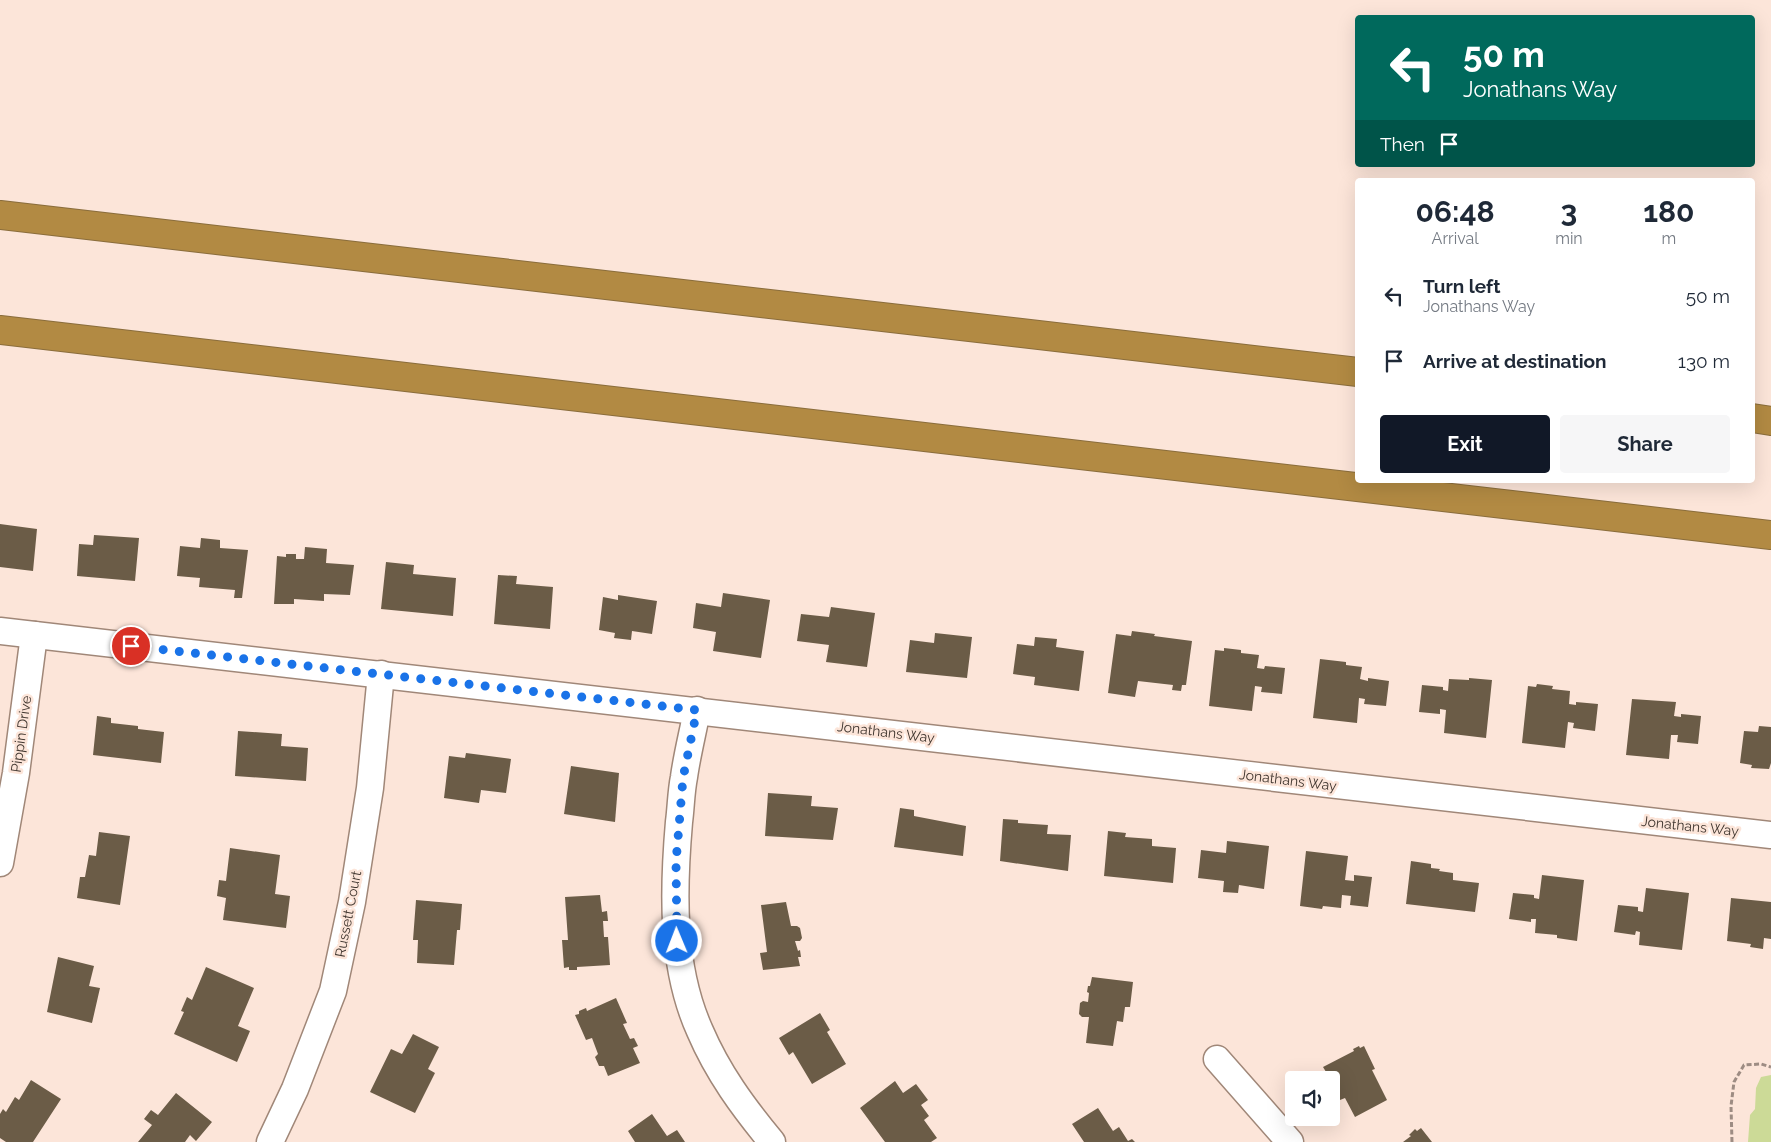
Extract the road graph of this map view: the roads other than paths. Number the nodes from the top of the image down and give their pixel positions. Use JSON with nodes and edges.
{"nodes":[{"id":1,"x":0,"y":215,"type":"edge"},
{"id":2,"x":0,"y":330,"type":"edge"},
{"id":3,"x":1355,"y":372,"type":"edge"},
{"id":4,"x":1755,"y":418,"type":"edge"},
{"id":5,"x":1771,"y":421,"type":"edge"},
{"id":6,"x":1771,"y":535,"type":"edge"},
{"id":7,"x":0,"y":631,"type":"edge"},
{"id":8,"x":34,"y":635,"type":"junction"},
{"id":9,"x":381,"y":674,"type":"junction"},
{"id":10,"x":697,"y":710,"type":"junction"},
{"id":11,"x":1771,"y":835,"type":"edge"},
{"id":12,"x":0,"y":863,"type":"edge"},
{"id":13,"x":1217,"y":1059,"type":"dead end"},
{"id":14,"x":270,"y":1142,"type":"edge"},
{"id":15,"x":772,"y":1142,"type":"edge"},
{"id":16,"x":1290,"y":1142,"type":"edge"}],
"edges":[{"from":1,"to":3,"type":"highway"},
{"from":2,"to":6,"type":"highway"},
{"from":4,"to":5,"type":"highway"},
{"from":7,"to":8,"type":"street","name":"Jonathans Way"},
{"from":8,"to":9,"type":"street","name":"Jonathans Way"},
{"from":8,"to":12,"type":"street","name":"Pippin Drive"},
{"from":9,"to":10,"type":"street","name":"Jonathans Way"},
{"from":9,"to":14,"type":"street","name":"Russett Court"},
{"from":10,"to":11,"type":"street","name":"Jonathans Way"},
{"from":10,"to":15,"type":"street"},
{"from":13,"to":16,"type":"street"}]}
